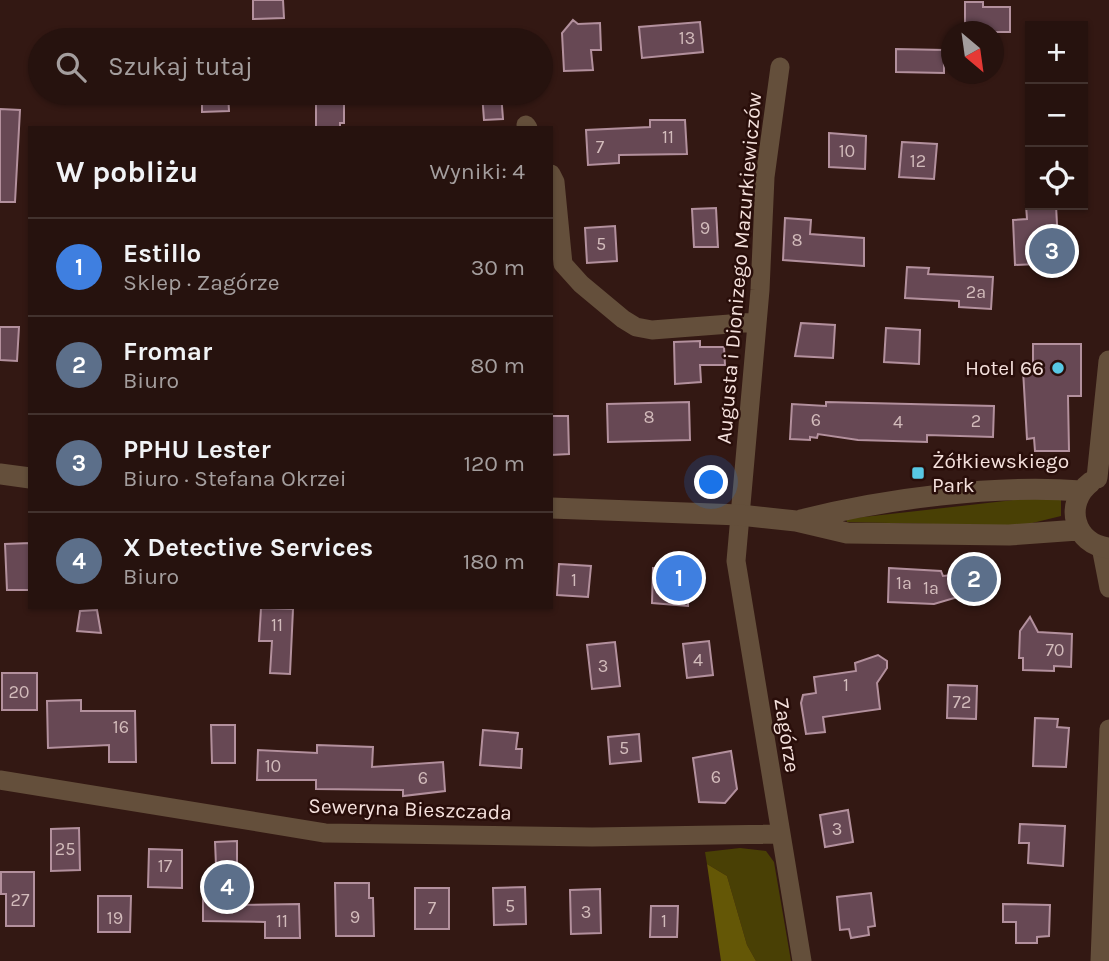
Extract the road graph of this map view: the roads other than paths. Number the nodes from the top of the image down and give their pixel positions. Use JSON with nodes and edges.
{"nodes":[{"id":1,"x":780,"y":67,"type":"dead end"},
{"id":2,"x":553,"y":178,"type":"edge"},
{"id":3,"x":755,"y":322,"type":"junction"},
{"id":4,"x":1109,"y":361,"type":"edge"},
{"id":5,"x":0,"y":474,"type":"edge"},
{"id":6,"x":28,"y":478,"type":"edge"},
{"id":7,"x":1096,"y":482,"type":"edge"},
{"id":8,"x":553,"y":508,"type":"edge"},
{"id":9,"x":740,"y":515,"type":"junction"},
{"id":10,"x":796,"y":522,"type":"junction"},
{"id":11,"x":1078,"y":530,"type":"junction"},
{"id":12,"x":1105,"y":548,"type":"edge"},
{"id":13,"x":1109,"y":588,"type":"edge"},
{"id":14,"x":1109,"y":729,"type":"edge"},
{"id":15,"x":0,"y":780,"type":"edge"},
{"id":16,"x":780,"y":834,"type":"junction"},
{"id":17,"x":802,"y":961,"type":"edge"},
{"id":18,"x":1100,"y":961,"type":"edge"}],
"edges":[{"from":1,"to":3,"type":"street","name":"Augusta i Dionizego Mazurkiewiczów"},
{"from":2,"to":3,"type":"street"},
{"from":3,"to":9,"type":"street","name":"Augusta i Dionizego Mazurkiewiczów"},
{"from":4,"to":7,"type":"street"},
{"from":5,"to":6,"type":"street"},
{"from":7,"to":10,"type":"street"},
{"from":7,"to":11,"type":"street"},
{"from":8,"to":9,"type":"street"},
{"from":9,"to":10,"type":"street"},
{"from":9,"to":16,"type":"street","name":"Zagórze"},
{"from":10,"to":11,"type":"street"},
{"from":11,"to":12,"type":"street"},
{"from":12,"to":13,"type":"street"},
{"from":14,"to":18,"type":"street"},
{"from":15,"to":16,"type":"street","name":"Seweryna Bieszczada"},
{"from":16,"to":17,"type":"street","name":"Zagórze"}]}
